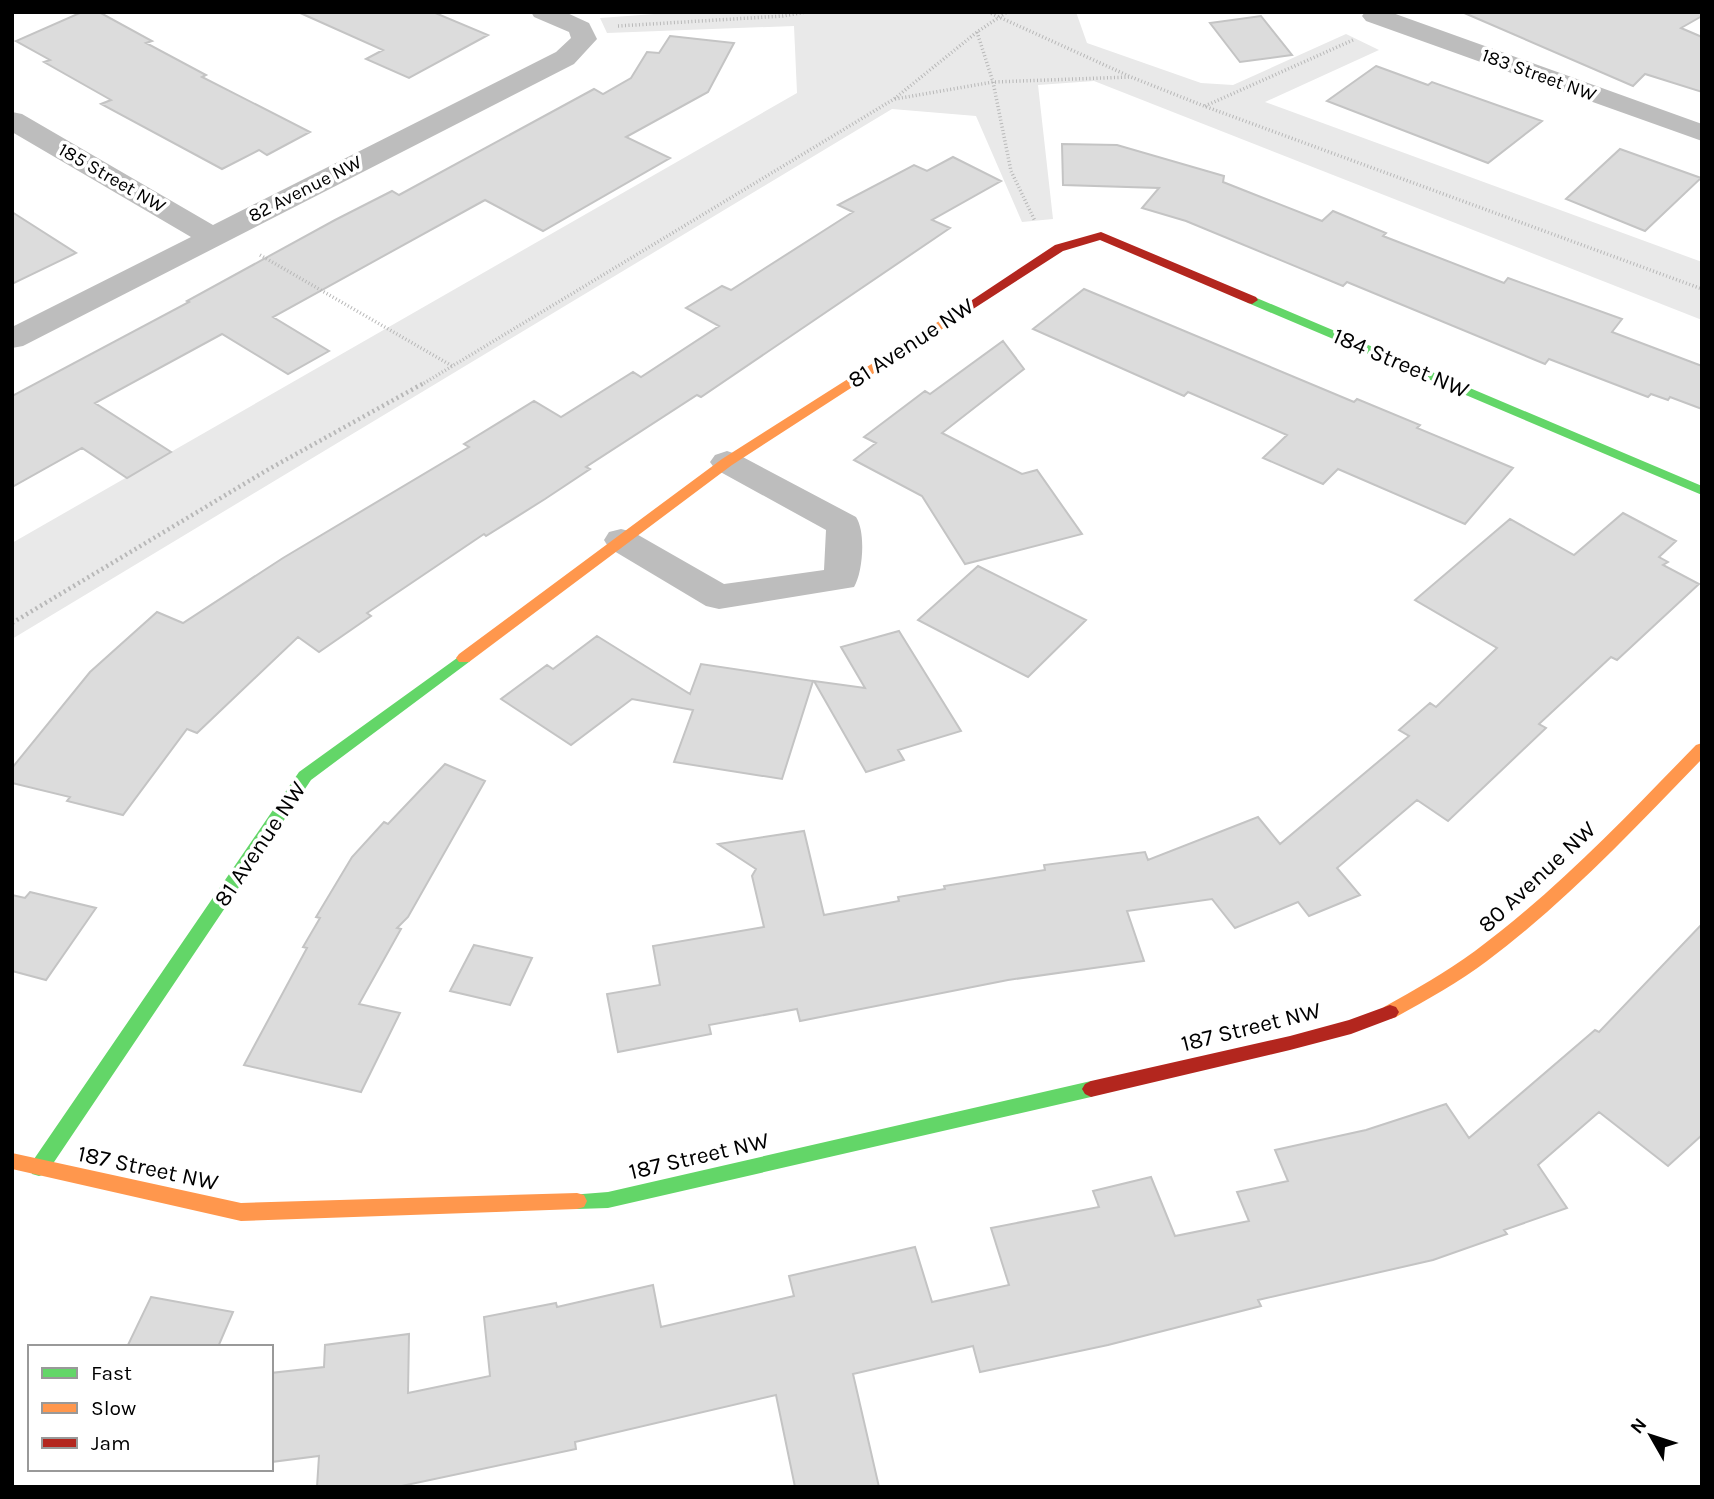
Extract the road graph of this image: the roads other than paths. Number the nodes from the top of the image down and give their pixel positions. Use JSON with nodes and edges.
{"nodes":[{"id":1,"x":542,"y":12,"type":"edge"},
{"id":2,"x":1382,"y":17,"type":"edge"},
{"id":3,"x":12,"y":120,"type":"edge"},
{"id":4,"x":1702,"y":133,"type":"edge"},
{"id":5,"x":216,"y":234,"type":"junction"},
{"id":6,"x":1101,"y":236,"type":"joint"},
{"id":7,"x":12,"y":339,"type":"edge"},
{"id":8,"x":727,"y":462,"type":"junction"},
{"id":9,"x":1702,"y":491,"type":"edge"},
{"id":10,"x":621,"y":540,"type":"junction"},
{"id":11,"x":1702,"y":749,"type":"edge"},
{"id":12,"x":1386,"y":1014,"type":"joint"},
{"id":13,"x":12,"y":1161,"type":"edge"},
{"id":14,"x":39,"y":1168,"type":"junction"}],
"edges":[{"from":1,"to":5,"type":"street","name":"82 Avenue NW"},
{"from":2,"to":4,"type":"street","name":"183 Street NW"},
{"from":3,"to":5,"type":"street","name":"185 Street NW"},
{"from":5,"to":7,"type":"street","name":"82 Avenue NW"},
{"from":6,"to":8,"type":"street","name":"81 Avenue NW"},
{"from":6,"to":9,"type":"street","name":"184 Street NW"},
{"from":8,"to":10,"type":"street","name":"81 Avenue NW"},
{"from":8,"to":10,"type":"street"},
{"from":10,"to":14,"type":"street","name":"81 Avenue NW"},
{"from":11,"to":12,"type":"street","name":"80 Avenue NW"},
{"from":12,"to":14,"type":"street","name":"187 Street NW"},
{"from":13,"to":14,"type":"street","name":"187 Street NW"}]}
